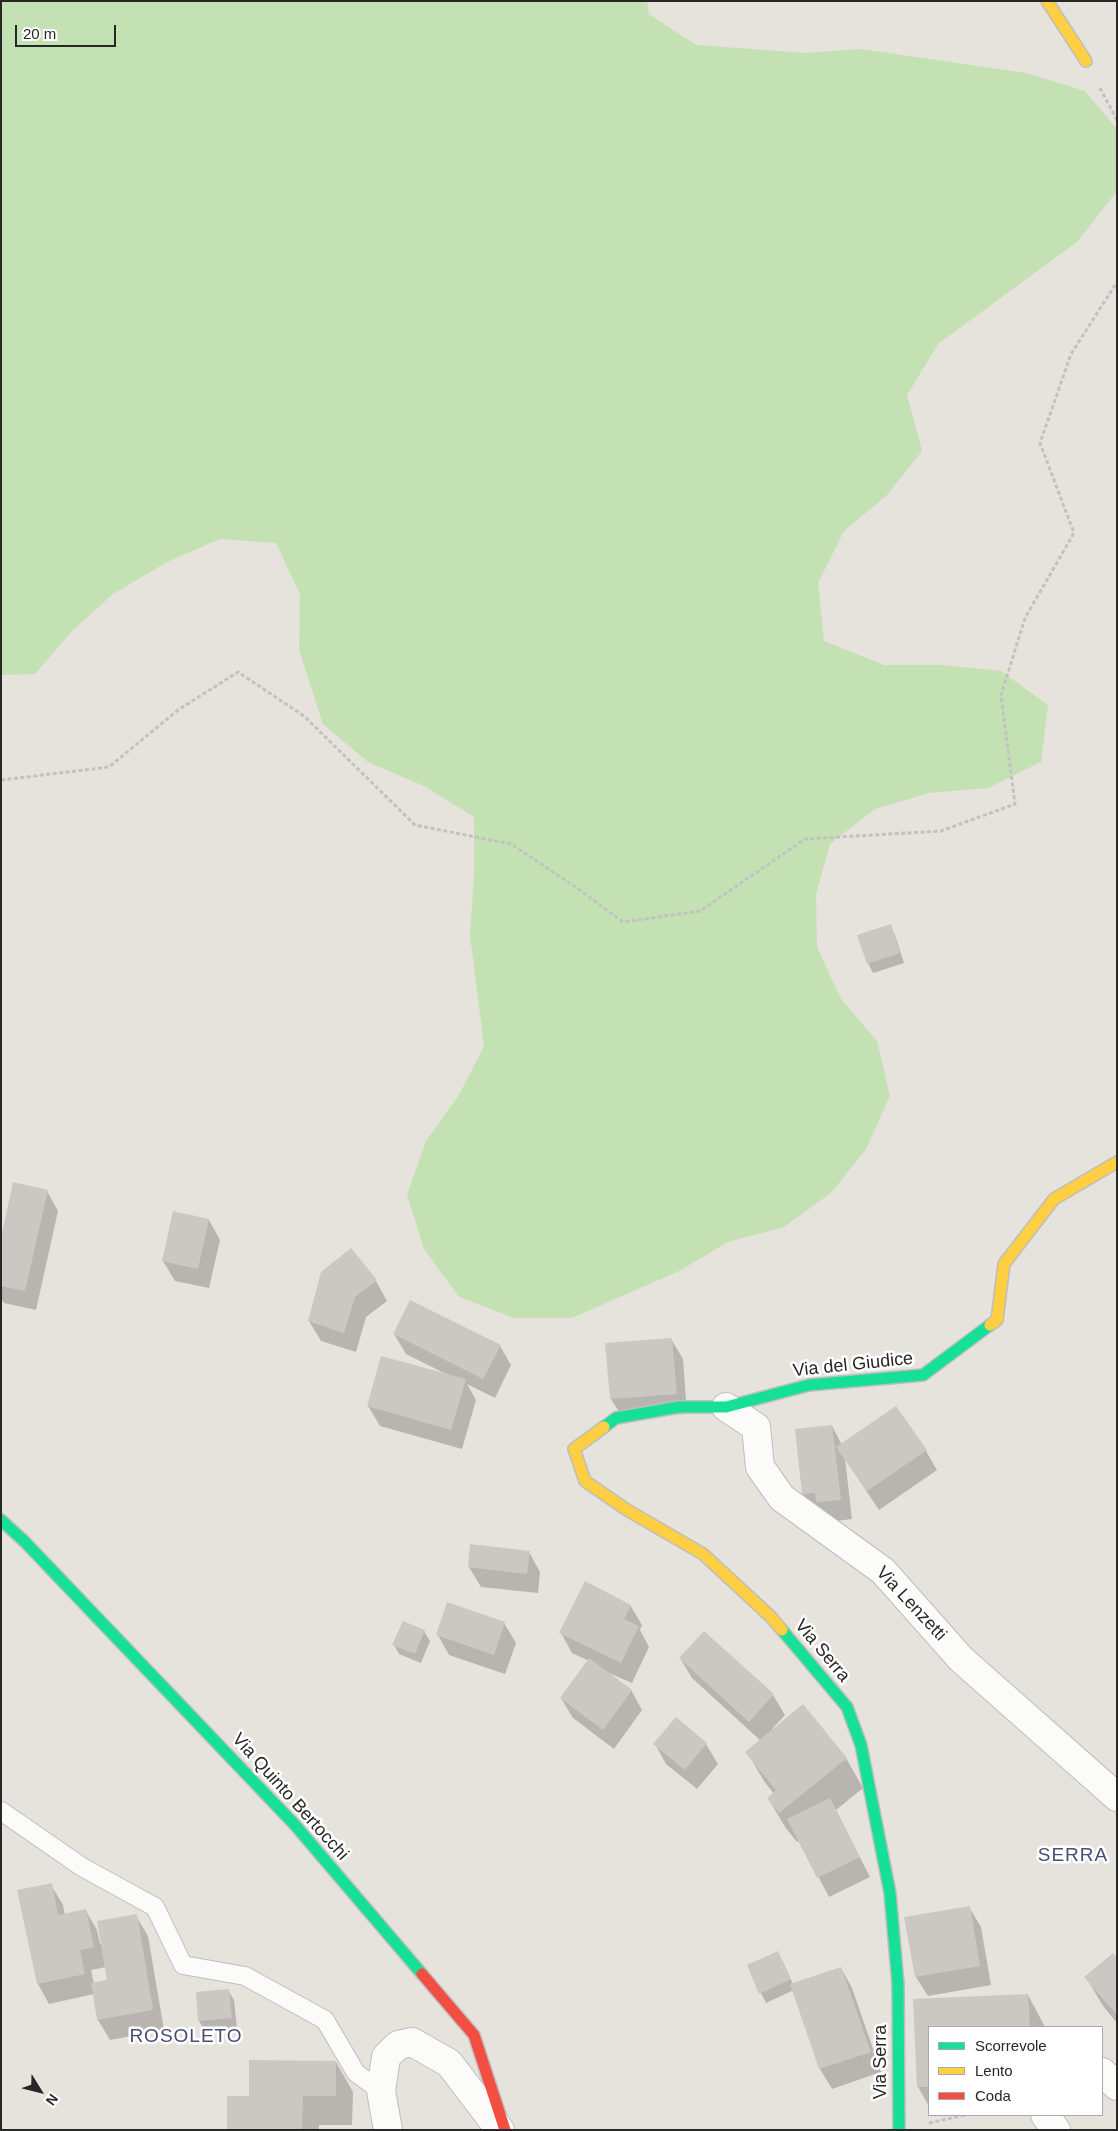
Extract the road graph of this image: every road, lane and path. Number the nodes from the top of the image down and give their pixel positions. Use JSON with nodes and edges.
{"nodes":[{"id":1,"x":1047,"y":1,"type":"edge"},
{"id":2,"x":1086,"y":61,"type":"dead end"},
{"id":3,"x":1117,"y":282,"type":"edge"},
{"id":4,"x":1,"y":780,"type":"edge"},
{"id":5,"x":1117,"y":1162,"type":"edge"},
{"id":6,"x":726,"y":1407,"type":"junction"},
{"id":7,"x":1,"y":1520,"type":"edge"},
{"id":8,"x":1117,"y":1798,"type":"edge"},
{"id":9,"x":1,"y":1811,"type":"edge"},
{"id":10,"x":1103,"y":2073,"type":"edge"},
{"id":11,"x":1117,"y":2086,"type":"edge"},
{"id":12,"x":381,"y":2091,"type":"junction"},
{"id":13,"x":960,"y":2116,"type":"edge"},
{"id":14,"x":1046,"y":2116,"type":"edge"},
{"id":15,"x":928,"y":2123,"type":"dead end"},
{"id":16,"x":388,"y":2130,"type":"edge"},
{"id":17,"x":500,"y":2130,"type":"edge"},
{"id":18,"x":505,"y":2130,"type":"edge"},
{"id":19,"x":899,"y":2130,"type":"edge"},
{"id":20,"x":1056,"y":2130,"type":"edge"}],
"edges":[{"from":1,"to":2,"type":"street"},
{"from":3,"to":4,"type":"path"},
{"from":5,"to":6,"type":"street","name":"Via del Giudice"},
{"from":6,"to":8,"type":"street","name":"Via Lenzetti"},
{"from":6,"to":19,"type":"street","name":"Via Serra"},
{"from":7,"to":18,"type":"street","name":"Via Quinto Bertocchi"},
{"from":9,"to":12,"type":"lane"},
{"from":10,"to":11,"type":"street"},
{"from":12,"to":16,"type":"street"},
{"from":12,"to":17,"type":"street"},
{"from":13,"to":15,"type":"path"},
{"from":14,"to":20,"type":"street"}]}
